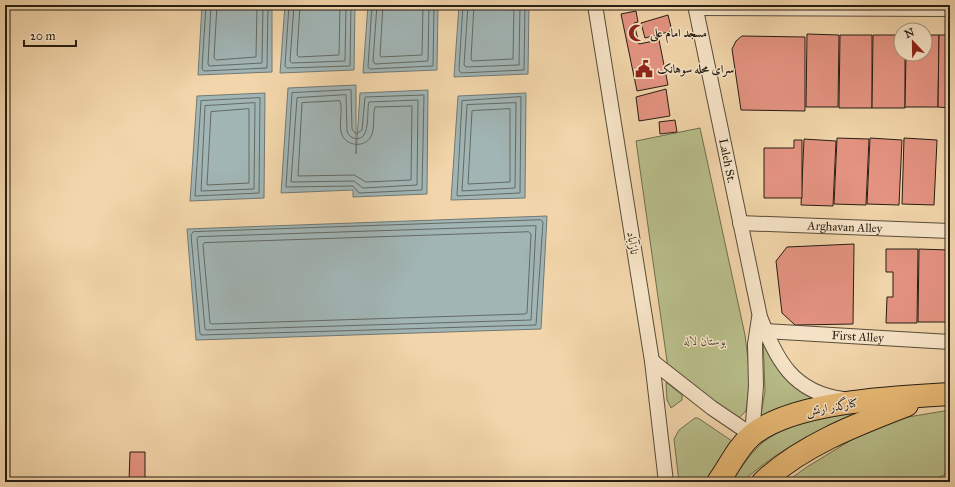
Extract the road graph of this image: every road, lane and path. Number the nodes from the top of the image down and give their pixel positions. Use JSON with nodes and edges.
{"nodes":[{"id":1,"x":595,"y":5,"type":"edge"},
{"id":2,"x":696,"y":7,"type":"edge"},
{"id":3,"x":950,"y":9,"type":"edge"},
{"id":4,"x":740,"y":223,"type":"junction"},
{"id":5,"x":950,"y":230,"type":"edge"},
{"id":6,"x":760,"y":317,"type":"junction"},
{"id":7,"x":765,"y":331,"type":"junction"},
{"id":8,"x":950,"y":342,"type":"edge"},
{"id":9,"x":652,"y":361,"type":"junction"},
{"id":10,"x":941,"y":394,"type":"edge"},
{"id":11,"x":861,"y":402,"type":"junction"},
{"id":12,"x":752,"y":436,"type":"junction"},
{"id":13,"x":666,"y":482,"type":"edge"},
{"id":14,"x":718,"y":482,"type":"edge"},
{"id":15,"x":763,"y":482,"type":"edge"}],
"edges":[{"from":1,"to":9,"type":"street","name":"نازآباد"},
{"from":2,"to":3,"type":"street"},
{"from":2,"to":4,"type":"street","name":"Laleh St."},
{"from":4,"to":5,"type":"street","name":"Arghavan Alley"},
{"from":4,"to":6,"type":"street","name":"Laleh St."},
{"from":6,"to":7,"type":"street","name":"Laleh St."},
{"from":6,"to":12,"type":"street","name":"Laleh St."},
{"from":7,"to":8,"type":"street","name":"First Alley"},
{"from":7,"to":11,"type":"street","name":"Laleh St."},
{"from":9,"to":12,"type":"street"},
{"from":9,"to":13,"type":"street","name":"نازآباد"},
{"from":10,"to":11,"type":"main road","name":"کنارگذر ارتش"},
{"from":10,"to":15,"type":"main road"},
{"from":11,"to":12,"type":"main road","name":"کنارگذر ارتش"},
{"from":12,"to":14,"type":"main road","name":"کنارگذر ارتش"}]}
